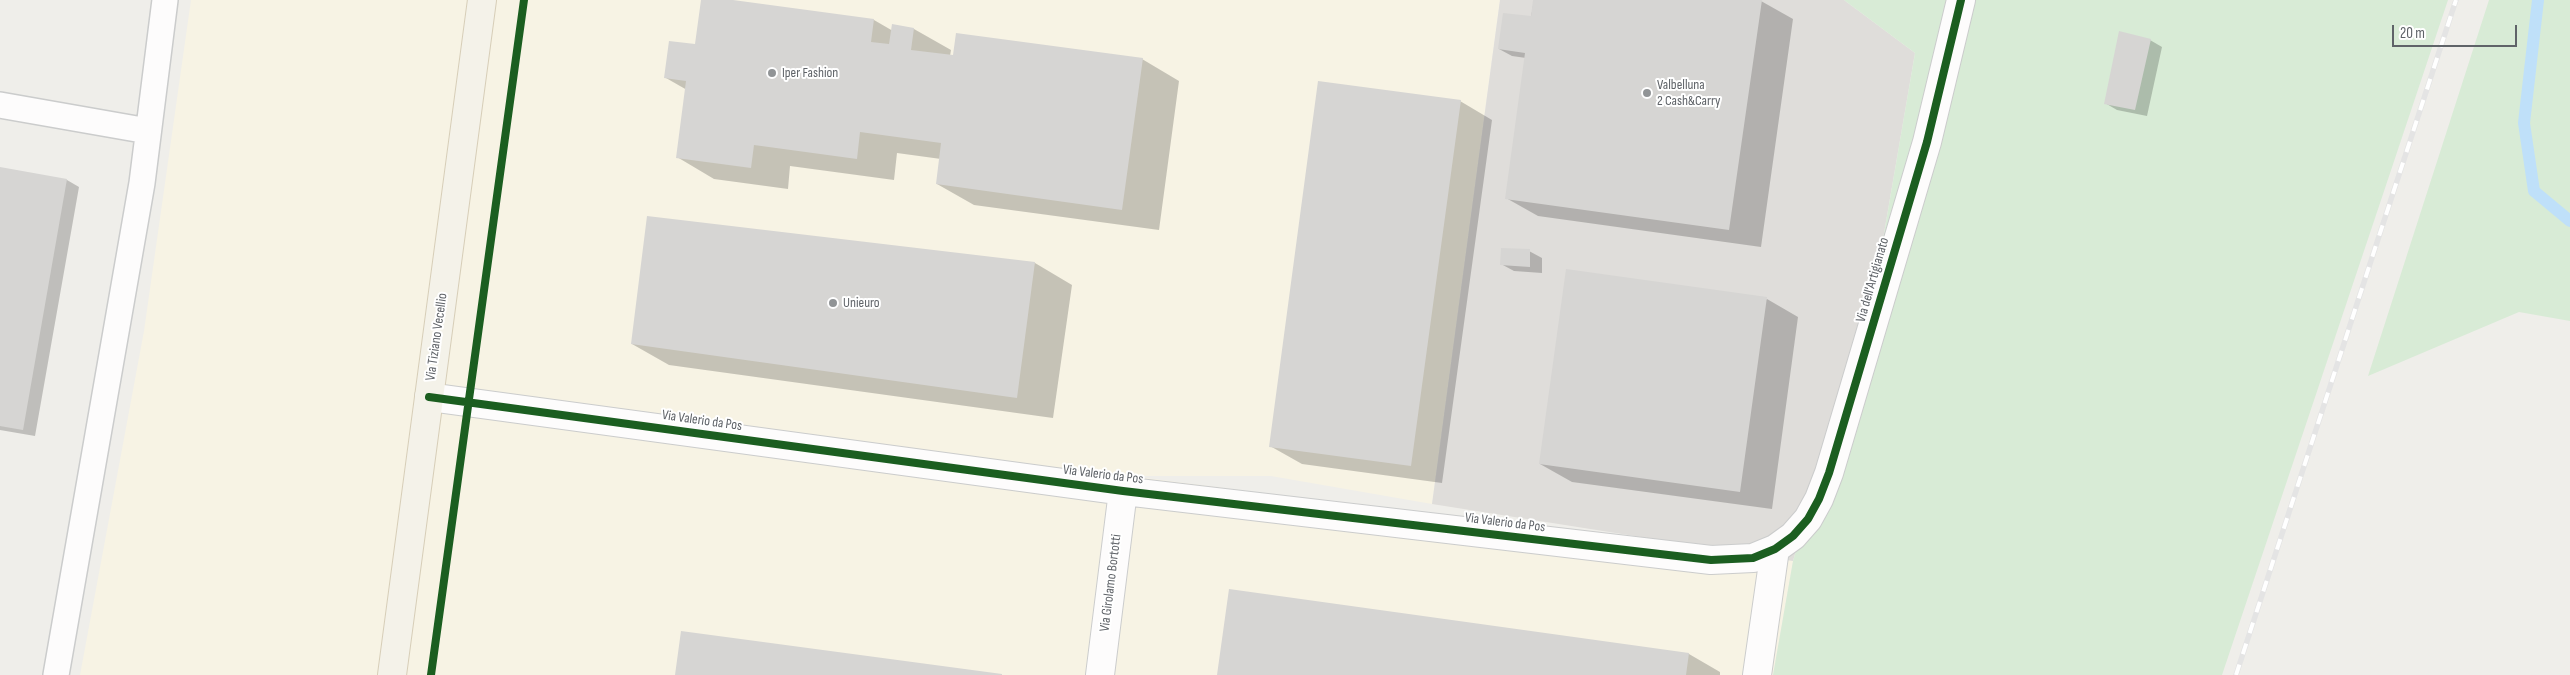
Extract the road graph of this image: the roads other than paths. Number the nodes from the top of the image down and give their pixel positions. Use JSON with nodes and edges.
{"nodes":[{"id":1,"x":165,"y":0,"type":"edge"},
{"id":2,"x":482,"y":0,"type":"edge"},
{"id":3,"x":1961,"y":0,"type":"edge"},
{"id":4,"x":0,"y":105,"type":"edge"},
{"id":5,"x":148,"y":131,"type":"junction"},
{"id":6,"x":429,"y":397,"type":"junction"},
{"id":7,"x":1123,"y":491,"type":"junction"},
{"id":8,"x":1775,"y":549,"type":"junction"},
{"id":9,"x":56,"y":675,"type":"edge"},
{"id":10,"x":392,"y":675,"type":"edge"},
{"id":11,"x":1100,"y":675,"type":"edge"},
{"id":12,"x":1757,"y":675,"type":"edge"}],
"edges":[{"from":1,"to":5,"type":"lane"},
{"from":2,"to":6,"type":"main road","name":"Via Tiziano Vecellio"},
{"from":3,"to":8,"type":"street","name":"Via dell'Artigianato"},
{"from":4,"to":5,"type":"lane"},
{"from":5,"to":9,"type":"lane"},
{"from":6,"to":7,"type":"street","name":"Via Valerio da Pos"},
{"from":6,"to":10,"type":"main road","name":"Via Tiziano Vecellio"},
{"from":7,"to":8,"type":"street","name":"Via Valerio da Pos"},
{"from":7,"to":11,"type":"street","name":"Via Girolamo Bortotti"},
{"from":8,"to":12,"type":"street"}]}
